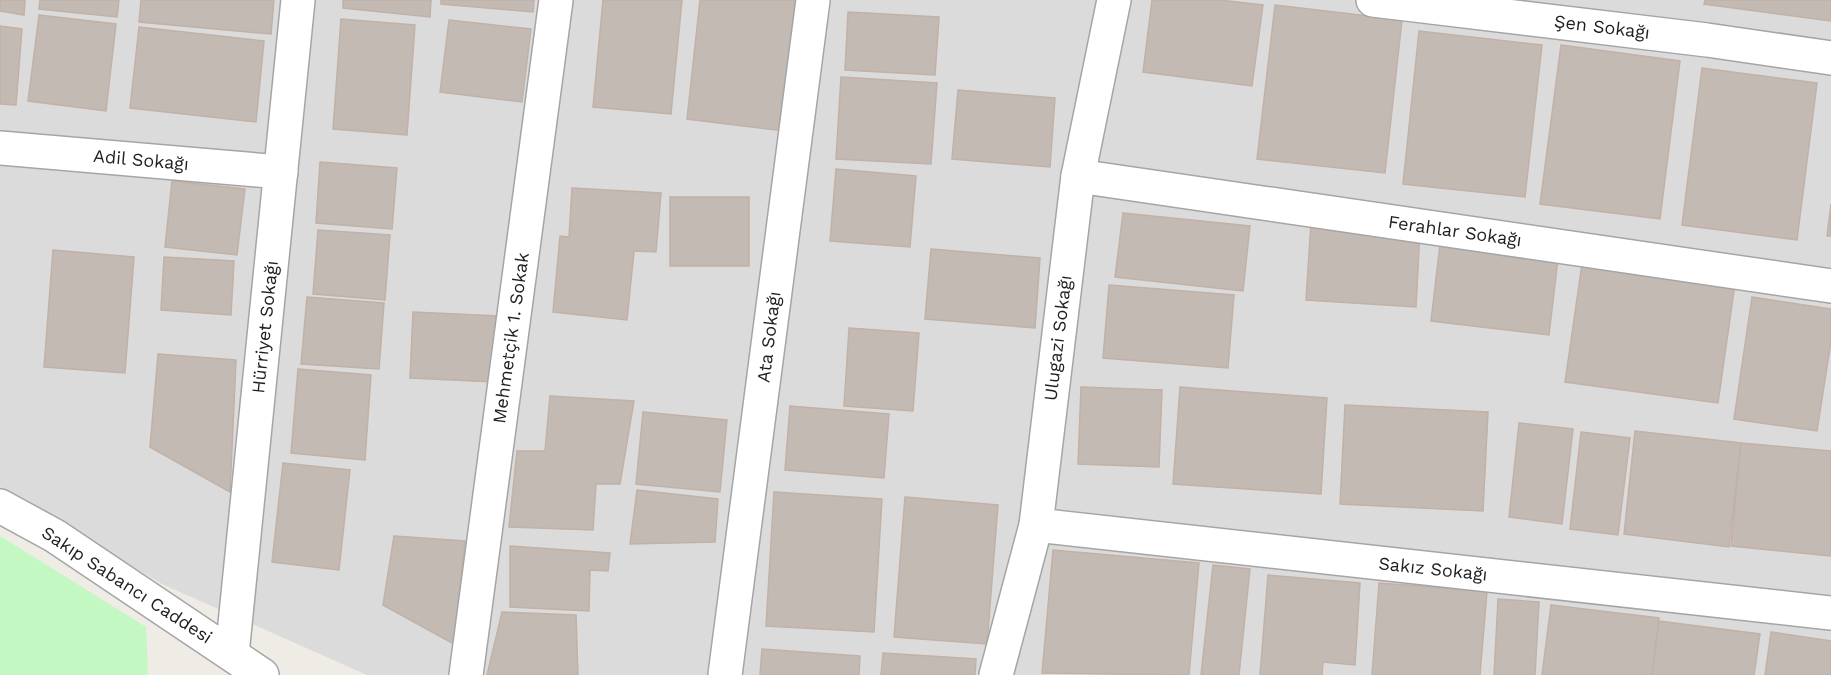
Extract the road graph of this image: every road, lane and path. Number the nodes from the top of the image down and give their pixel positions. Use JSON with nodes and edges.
{"nodes":[{"id":1,"x":298,"y":0,"type":"edge"},
{"id":2,"x":556,"y":0,"type":"edge"},
{"id":3,"x":813,"y":0,"type":"edge"},
{"id":4,"x":1114,"y":0,"type":"edge"},
{"id":5,"x":1372,"y":0,"type":"edge"},
{"id":6,"x":1831,"y":58,"type":"edge"},
{"id":7,"x":0,"y":148,"type":"edge"},
{"id":8,"x":281,"y":172,"type":"junction"},
{"id":9,"x":1078,"y":176,"type":"junction"},
{"id":10,"x":1831,"y":286,"type":"edge"},
{"id":11,"x":0,"y":506,"type":"edge"},
{"id":12,"x":1036,"y":525,"type":"junction"},
{"id":13,"x":1831,"y":613,"type":"edge"},
{"id":14,"x":250,"y":668,"type":"edge"},
{"id":15,"x":466,"y":675,"type":"edge"},
{"id":16,"x":725,"y":675,"type":"edge"},
{"id":17,"x":996,"y":675,"type":"edge"}],
"edges":[{"from":1,"to":8,"type":"street","name":"Hürriyet Sokağı"},
{"from":2,"to":15,"type":"street","name":"Mehmetçik 1. Sokak"},
{"from":3,"to":16,"type":"street","name":"Ata Sokağı"},
{"from":4,"to":9,"type":"street","name":"Ulugazi Sokağı"},
{"from":5,"to":6,"type":"street","name":"Şen Sokağı"},
{"from":7,"to":8,"type":"street","name":"Adil Sokağı"},
{"from":8,"to":14,"type":"street","name":"Hürriyet Sokağı"},
{"from":9,"to":10,"type":"street","name":"Ferahlar Sokağı"},
{"from":9,"to":12,"type":"street","name":"Ulugazi Sokağı"},
{"from":11,"to":14,"type":"street","name":"Sakıp Sabancı Caddesi"},
{"from":12,"to":13,"type":"street","name":"Sakız Sokağı"},
{"from":12,"to":17,"type":"street","name":"Ulugazi Sokağı"}]}
